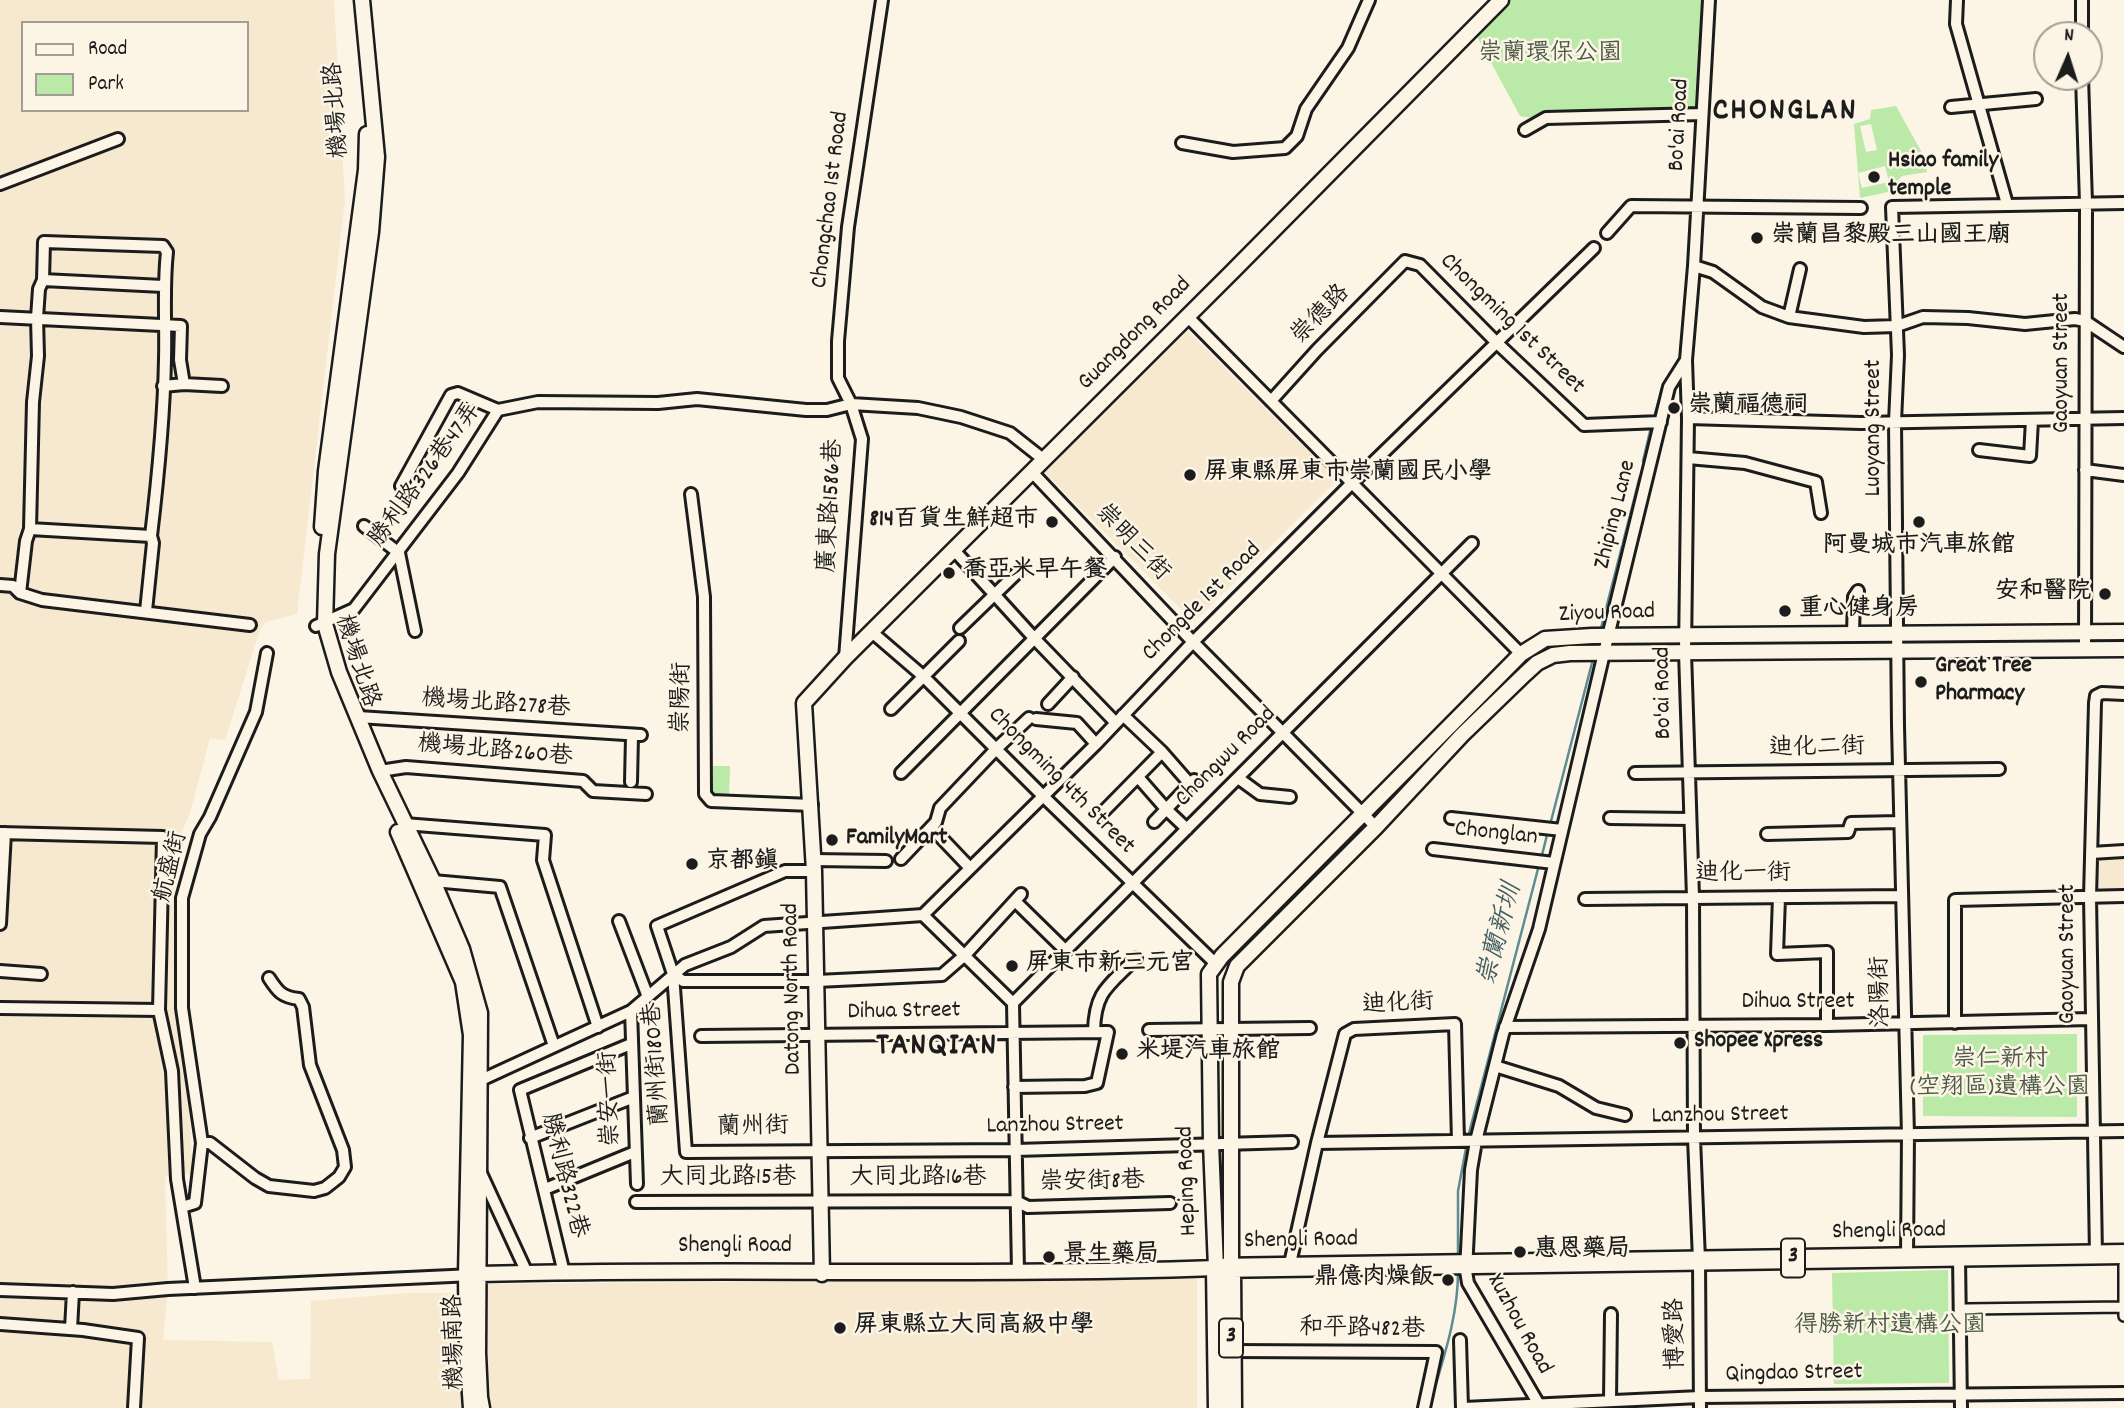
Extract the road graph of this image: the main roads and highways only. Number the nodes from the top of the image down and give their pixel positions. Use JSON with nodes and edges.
{"nodes":[{"id":1,"x":2124,"y":1254,"type":"edge"},
{"id":2,"x":1223,"y":1268,"type":"junction"},
{"id":3,"x":1218,"y":1408,"type":"edge"},
{"id":4,"x":1232,"y":1408,"type":"edge"}],
"edges":[{"from":1,"to":2,"type":"main road","name":"Shengli Road","number":"3"},
{"from":2,"to":3,"type":"main road","name":"Heping Road","number":"3"},
{"from":2,"to":4,"type":"main road","name":"Heping Road","number":"3"}]}
